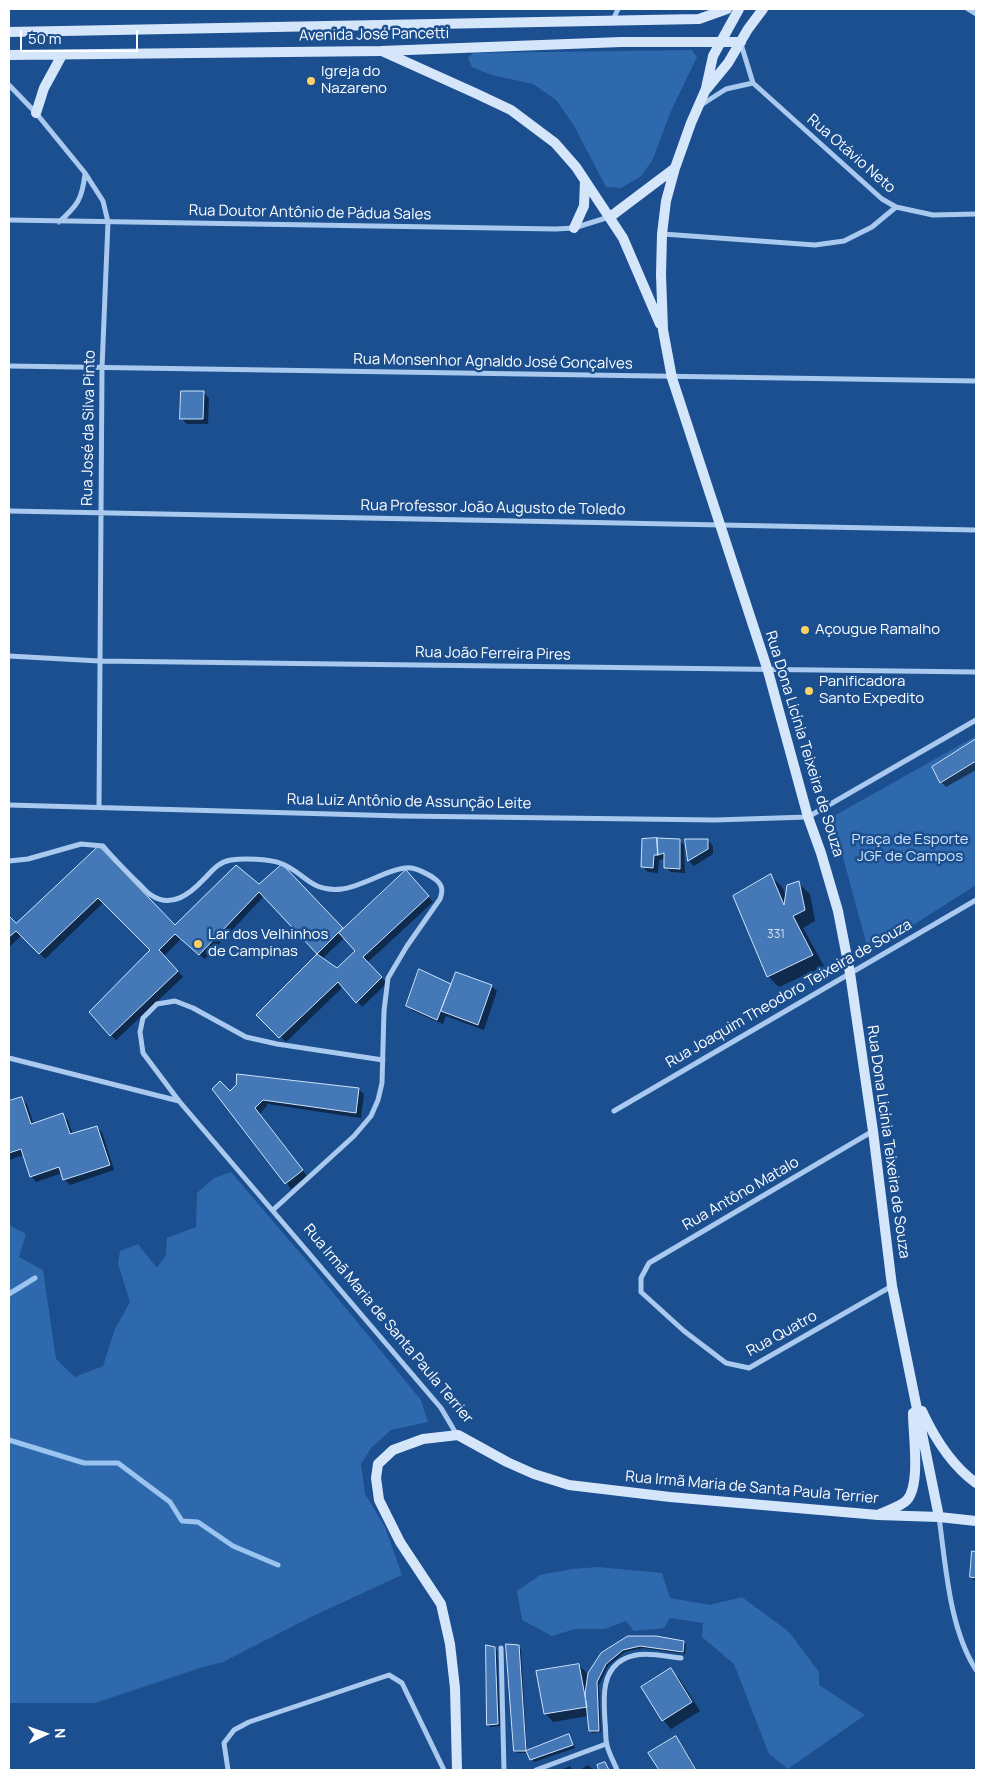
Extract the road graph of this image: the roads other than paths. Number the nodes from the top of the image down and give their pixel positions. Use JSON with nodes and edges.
{"nodes":[{"id":1,"x":618,"y":9,"type":"edge"},
{"id":2,"x":727,"y":9,"type":"edge"},
{"id":3,"x":739,"y":9,"type":"edge"},
{"id":4,"x":763,"y":9,"type":"edge"},
{"id":5,"x":968,"y":9,"type":"edge"},
{"id":6,"x":976,"y":14,"type":"edge"},
{"id":7,"x":613,"y":21,"type":"junction"},
{"id":8,"x":9,"y":32,"type":"edge"},
{"id":9,"x":741,"y":42,"type":"junction"},
{"id":10,"x":720,"y":43,"type":"junction"},
{"id":11,"x":380,"y":51,"type":"junction"},
{"id":12,"x":9,"y":55,"type":"edge"},
{"id":13,"x":62,"y":55,"type":"junction"},
{"id":14,"x":753,"y":83,"type":"junction"},
{"id":15,"x":9,"y":85,"type":"edge"},
{"id":16,"x":705,"y":92,"type":"junction"},
{"id":17,"x":699,"y":106,"type":"junction"},
{"id":18,"x":36,"y":112,"type":"junction"},
{"id":19,"x":675,"y":168,"type":"junction"},
{"id":20,"x":85,"y":173,"type":"junction"},
{"id":21,"x":584,"y":180,"type":"junction"},
{"id":22,"x":896,"y":207,"type":"junction"},
{"id":23,"x":976,"y":214,"type":"edge"},
{"id":24,"x":610,"y":216,"type":"junction"},
{"id":25,"x":9,"y":220,"type":"edge"},
{"id":26,"x":59,"y":222,"type":"junction"},
{"id":27,"x":108,"y":222,"type":"junction"},
{"id":28,"x":574,"y":228,"type":"junction"},
{"id":29,"x":662,"y":234,"type":"junction"},
{"id":30,"x":663,"y":330,"type":"junction"},
{"id":31,"x":9,"y":366,"type":"edge"},
{"id":32,"x":102,"y":368,"type":"junction"},
{"id":33,"x":672,"y":378,"type":"junction"},
{"id":34,"x":976,"y":381,"type":"edge"},
{"id":35,"x":9,"y":511,"type":"edge"},
{"id":36,"x":100,"y":512,"type":"junction"},
{"id":37,"x":720,"y":526,"type":"junction"},
{"id":38,"x":976,"y":530,"type":"edge"},
{"id":39,"x":9,"y":656,"type":"edge"},
{"id":40,"x":99,"y":661,"type":"junction"},
{"id":41,"x":768,"y":671,"type":"junction"},
{"id":42,"x":976,"y":672,"type":"edge"},
{"id":43,"x":976,"y":720,"type":"edge"},
{"id":44,"x":9,"y":805,"type":"edge"},
{"id":45,"x":99,"y":807,"type":"junction"},
{"id":46,"x":808,"y":817,"type":"junction"},
{"id":47,"x":9,"y":861,"type":"edge"},
{"id":48,"x":976,"y":900,"type":"edge"},
{"id":49,"x":850,"y":973,"type":"junction"},
{"id":50,"x":9,"y":1058,"type":"edge"},
{"id":51,"x":383,"y":1060,"type":"junction"},
{"id":52,"x":179,"y":1101,"type":"junction"},
{"id":53,"x":614,"y":1110,"type":"dead end"},
{"id":54,"x":873,"y":1131,"type":"junction"},
{"id":55,"x":273,"y":1210,"type":"junction"},
{"id":56,"x":892,"y":1286,"type":"junction"},
{"id":57,"x":641,"y":1292,"type":"joint"},
{"id":58,"x":913,"y":1392,"type":"junction"},
{"id":59,"x":458,"y":1435,"type":"junction"},
{"id":60,"x":976,"y":1483,"type":"edge"},
{"id":61,"x":878,"y":1515,"type":"junction"},
{"id":62,"x":939,"y":1517,"type":"junction"},
{"id":63,"x":976,"y":1521,"type":"edge"},
{"id":64,"x":501,"y":1648,"type":"dead end"},
{"id":65,"x":681,"y":1658,"type":"dead end"},
{"id":66,"x":976,"y":1670,"type":"edge"},
{"id":67,"x":606,"y":1744,"type":"junction"},
{"id":68,"x":228,"y":1770,"type":"edge"},
{"id":69,"x":444,"y":1770,"type":"edge"},
{"id":70,"x":458,"y":1770,"type":"edge"},
{"id":71,"x":504,"y":1770,"type":"edge"},
{"id":72,"x":536,"y":1770,"type":"edge"},
{"id":73,"x":617,"y":1770,"type":"edge"}],
"edges":[{"from":1,"to":7,"type":"street"},
{"from":2,"to":7,"type":"main road","name":"Avenida José Pancetti"},
{"from":3,"to":10,"type":"main road"},
{"from":4,"to":9,"type":"main road","name":"Rua Dona Licínia Teixeira de Souza"},
{"from":5,"to":6,"type":"street"},
{"from":7,"to":8,"type":"main road","name":"Avenida José Pancetti"},
{"from":9,"to":10,"type":"main road","name":"Avenida José Pancetti"},
{"from":9,"to":14,"type":"street"},
{"from":9,"to":16,"type":"main road","name":"Rua Dona Licínia Teixeira de Souza"},
{"from":10,"to":11,"type":"main road","name":"Avenida José Pancetti"},
{"from":10,"to":16,"type":"main road"},
{"from":11,"to":13,"type":"main road","name":"Avenida José Pancetti"},
{"from":11,"to":21,"type":"main road"},
{"from":12,"to":13,"type":"main road","name":"Avenida José Pancetti"},
{"from":13,"to":18,"type":"main road"},
{"from":14,"to":17,"type":"street"},
{"from":14,"to":22,"type":"street","name":"Rua Otávio Neto"},
{"from":15,"to":18,"type":"street","name":"Rua José da Silva Pinto"},
{"from":16,"to":17,"type":"main road","name":"Rua Dona Licínia Teixeira de Souza"},
{"from":17,"to":19,"type":"main road","name":"Rua Dona Licínia Teixeira de Souza"},
{"from":18,"to":20,"type":"street","name":"Rua José da Silva Pinto"},
{"from":19,"to":24,"type":"main road"},
{"from":19,"to":29,"type":"main road","name":"Rua Dona Licínia Teixeira de Souza"},
{"from":20,"to":26,"type":"street"},
{"from":20,"to":27,"type":"street","name":"Rua José da Silva Pinto"},
{"from":21,"to":24,"type":"main road"},
{"from":21,"to":28,"type":"main road"},
{"from":22,"to":23,"type":"street","name":"Rua Otávio Neto"},
{"from":22,"to":29,"type":"street"},
{"from":24,"to":28,"type":"street","name":"Rua Doutor Antônio de Pádua Sales"},
{"from":24,"to":30,"type":"main road"},
{"from":25,"to":26,"type":"street","name":"Rua Doutor Antônio de Pádua Sales"},
{"from":26,"to":27,"type":"street","name":"Rua Doutor Antônio de Pádua Sales"},
{"from":27,"to":28,"type":"street","name":"Rua Doutor Antônio de Pádua Sales"},
{"from":27,"to":32,"type":"street","name":"Rua José da Silva Pinto"},
{"from":29,"to":30,"type":"main road","name":"Rua Dona Licínia Teixeira de Souza"},
{"from":30,"to":33,"type":"main road","name":"Rua Dona Licínia Teixeira de Souza"},
{"from":31,"to":32,"type":"street","name":"Rua Monsenhor Agnaldo José Gonçalves"},
{"from":32,"to":33,"type":"street","name":"Rua Monsenhor Agnaldo José Gonçalves"},
{"from":32,"to":36,"type":"street","name":"Rua José da Silva Pinto"},
{"from":33,"to":34,"type":"street","name":"Rua Monsenhor Agnaldo José Gonçalves"},
{"from":33,"to":37,"type":"main road","name":"Rua Dona Licínia Teixeira de Souza"},
{"from":35,"to":36,"type":"street","name":"Rua Professor João Augusto de Toledo"},
{"from":36,"to":37,"type":"street","name":"Rua Professor João Augusto de Toledo"},
{"from":36,"to":40,"type":"street","name":"Rua José da Silva Pinto"},
{"from":37,"to":38,"type":"street","name":"Rua Professor João Augusto de Toledo"},
{"from":37,"to":41,"type":"main road","name":"Rua Dona Licínia Teixeira de Souza"},
{"from":39,"to":40,"type":"street","name":"Rua João Ferreira Pires"},
{"from":40,"to":41,"type":"street","name":"Rua João Ferreira Pires"},
{"from":40,"to":45,"type":"street","name":"Rua José da Silva Pinto"},
{"from":41,"to":42,"type":"street","name":"Rua João Ferreira Pires"},
{"from":41,"to":46,"type":"main road","name":"Rua Dona Licínia Teixeira de Souza"},
{"from":43,"to":46,"type":"street"},
{"from":44,"to":45,"type":"street","name":"Rua Luiz Antônio de Assunção Leite"},
{"from":45,"to":46,"type":"street","name":"Rua Luiz Antônio de Assunção Leite"},
{"from":46,"to":49,"type":"main road","name":"Rua Dona Licínia Teixeira de Souza"},
{"from":47,"to":51,"type":"street"},
{"from":48,"to":49,"type":"street","name":"Rua Joaquim Theodoro Teixeira de Souza"},
{"from":49,"to":53,"type":"street","name":"Rua Joaquim Theodoro Teixeira de Souza"},
{"from":49,"to":54,"type":"main road","name":"Rua Dona Licínia Teixeira de Souza"},
{"from":50,"to":52,"type":"street"},
{"from":51,"to":52,"type":"street","name":"Rua Irmã Maria de Santa Paula Terrier"},
{"from":51,"to":55,"type":"street"},
{"from":52,"to":55,"type":"street","name":"Rua Irmã Maria de Santa Paula Terrier"},
{"from":54,"to":56,"type":"main road","name":"Rua Dona Licínia Teixeira de Souza"},
{"from":54,"to":57,"type":"street","name":"Rua Antôno Matalo"},
{"from":55,"to":59,"type":"street","name":"Rua Irmã Maria de Santa Paula Terrier"},
{"from":56,"to":57,"type":"street","name":"Rua Quatro"},
{"from":56,"to":58,"type":"main road","name":"Rua Dona Licínia Teixeira de Souza"},
{"from":58,"to":60,"type":"main road"},
{"from":58,"to":61,"type":"main road"},
{"from":58,"to":62,"type":"main road","name":"Rua Dona Licínia Teixeira de Souza"},
{"from":59,"to":61,"type":"main road","name":"Rua Irmã Maria de Santa Paula Terrier"},
{"from":59,"to":70,"type":"main road"},
{"from":61,"to":62,"type":"main road","name":"Rua Irmã Maria de Santa Paula Terrier"},
{"from":62,"to":63,"type":"main road","name":"Rua Irmã Maria de Santa Paula Terrier"},
{"from":62,"to":66,"type":"street"},
{"from":64,"to":71,"type":"street"},
{"from":65,"to":67,"type":"street"},
{"from":67,"to":72,"type":"street"},
{"from":67,"to":73,"type":"street"},
{"from":68,"to":69,"type":"street"}]}
